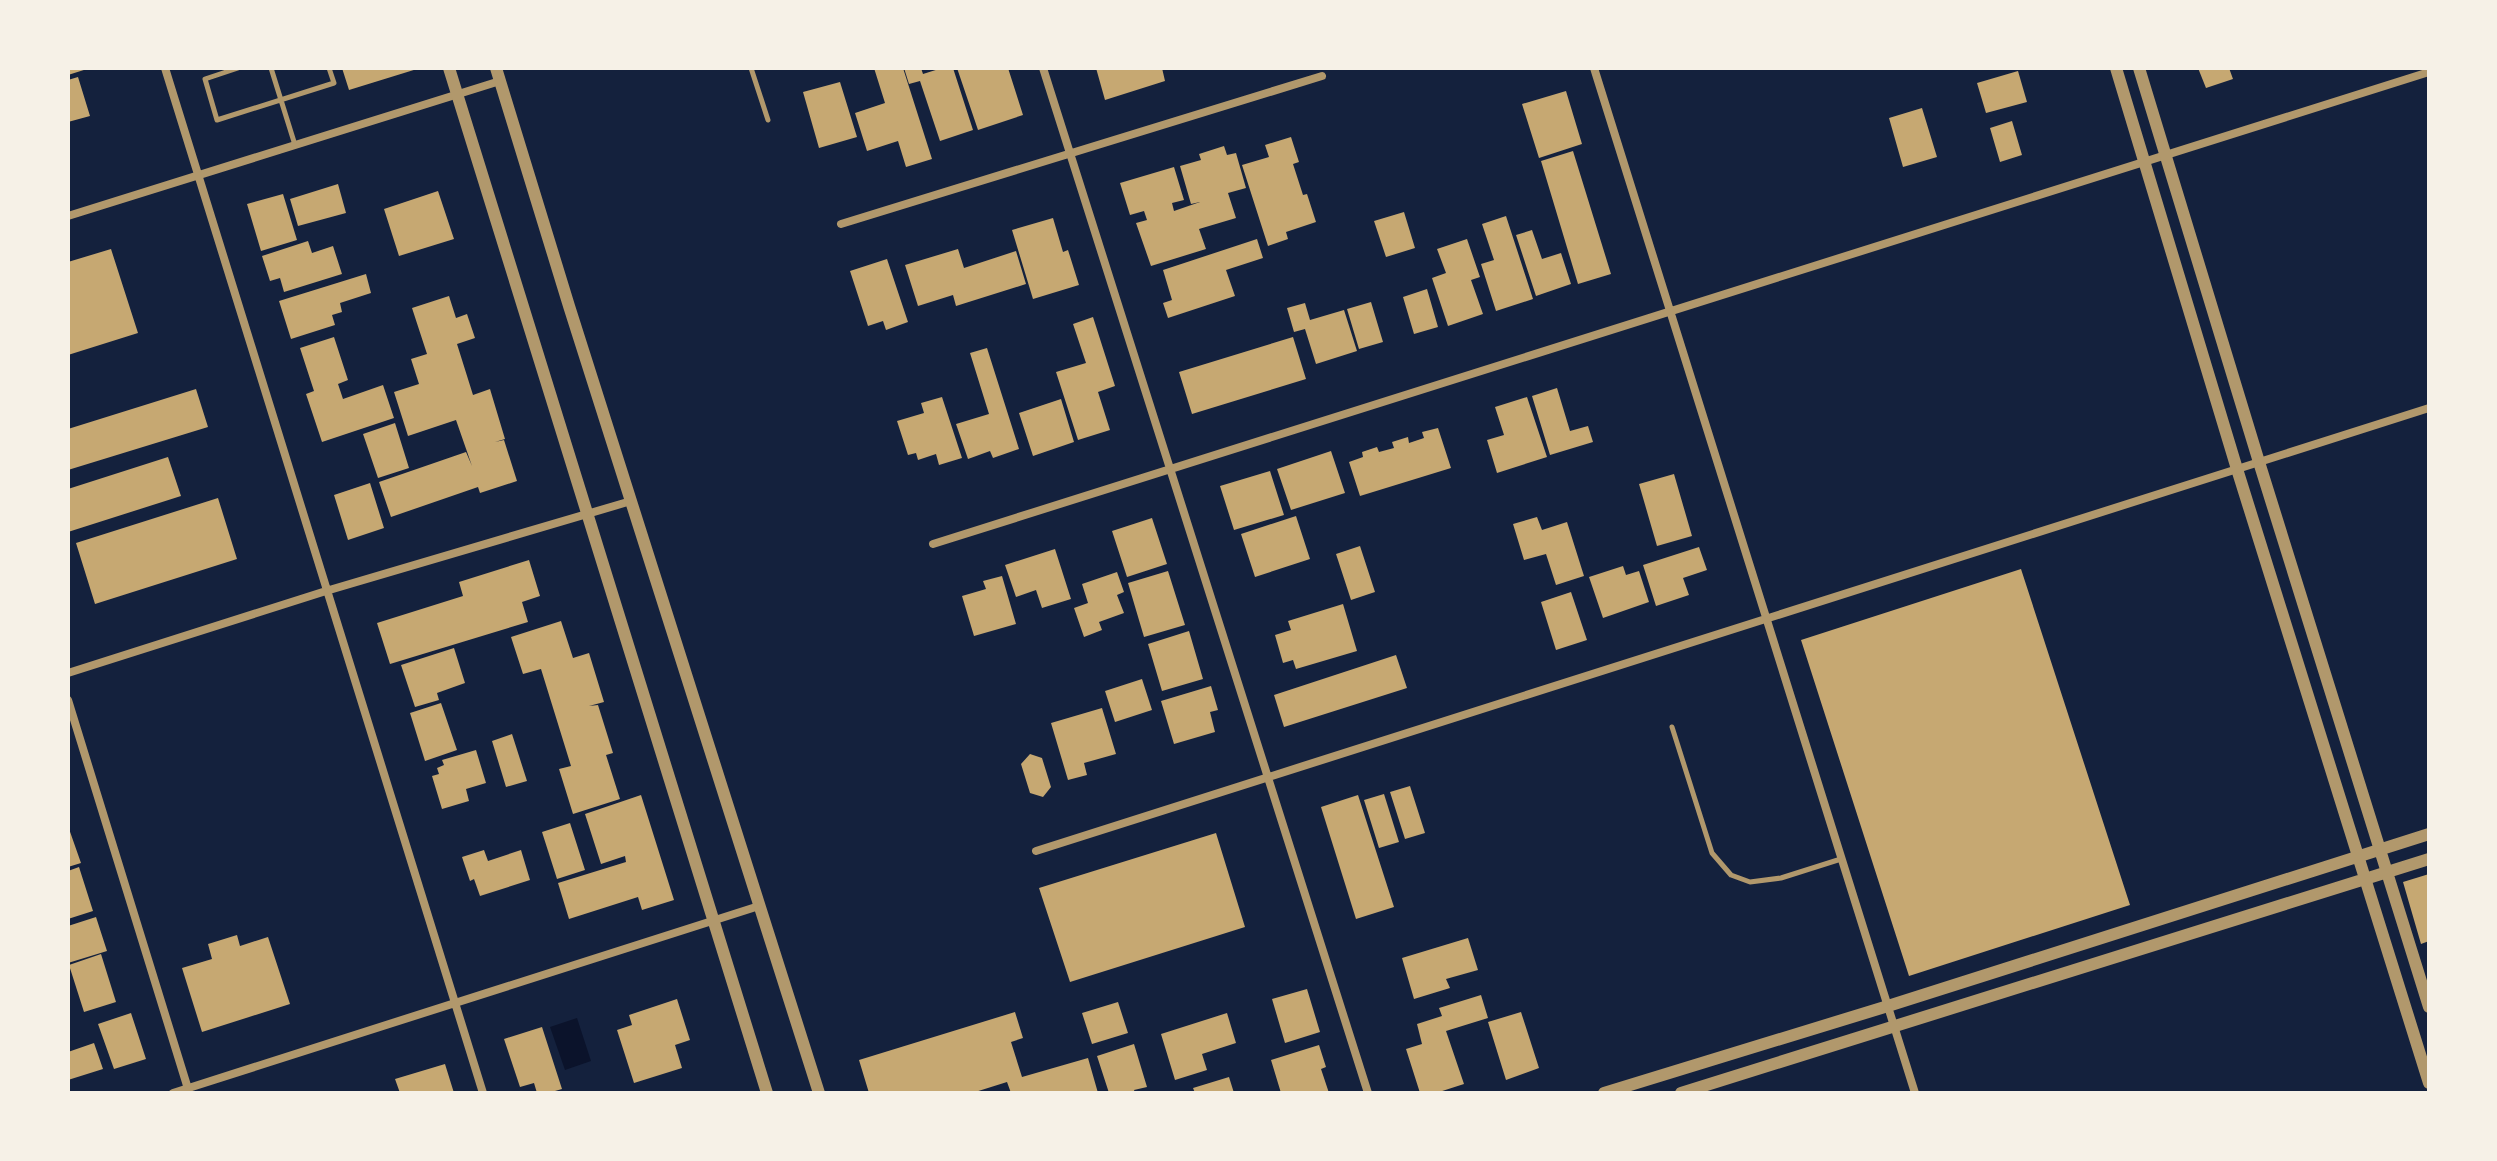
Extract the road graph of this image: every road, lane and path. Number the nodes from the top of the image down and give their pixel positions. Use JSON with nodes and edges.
{"nodes":[{"id":1,"x":165,"y":68,"type":"edge"},
{"id":2,"x":238,"y":68,"type":"edge"},
{"id":3,"x":271,"y":68,"type":"edge"},
{"id":4,"x":329,"y":68,"type":"edge"},
{"id":5,"x":449,"y":68,"type":"edge"},
{"id":6,"x":751,"y":68,"type":"edge"},
{"id":7,"x":1043,"y":68,"type":"edge"},
{"id":8,"x":1594,"y":68,"type":"edge"},
{"id":9,"x":2116,"y":68,"type":"edge"},
{"id":10,"x":2139,"y":68,"type":"edge"},
{"id":11,"x":2429,"y":72,"type":"edge"},
{"id":12,"x":498,"y":74,"type":"edge"},
{"id":13,"x":1322,"y":76,"type":"dead end"},
{"id":14,"x":457,"y":94,"type":"junction"},
{"id":15,"x":281,"y":100,"type":"junction"},
{"id":16,"x":768,"y":120,"type":"dead end"},
{"id":17,"x":295,"y":145,"type":"junction"},
{"id":18,"x":1070,"y":153,"type":"junction"},
{"id":19,"x":2166,"y":155,"type":"junction"},
{"id":20,"x":2145,"y":162,"type":"junction"},
{"id":21,"x":199,"y":175,"type":"junction"},
{"id":22,"x":68,"y":216,"type":"edge"},
{"id":23,"x":841,"y":224,"type":"dead end"},
{"id":24,"x":1670,"y":312,"type":"junction"},
{"id":25,"x":2429,"y":408,"type":"edge"},
{"id":26,"x":2259,"y":462,"type":"junction"},
{"id":27,"x":2237,"y":469,"type":"junction"},
{"id":28,"x":1170,"y":470,"type":"junction"},
{"id":29,"x":631,"y":501,"type":"junction"},
{"id":30,"x":587,"y":514,"type":"junction"},
{"id":31,"x":933,"y":544,"type":"dead end"},
{"id":32,"x":326,"y":591,"type":"junction"},
{"id":33,"x":1767,"y":619,"type":"junction"},
{"id":34,"x":68,"y":673,"type":"edge"},
{"id":35,"x":68,"y":700,"type":"edge"},
{"id":36,"x":1672,"y":727,"type":"dead end"},
{"id":37,"x":1267,"y":777,"type":"junction"},
{"id":38,"x":2429,"y":834,"type":"edge"},
{"id":39,"x":2380,"y":850,"type":"junction"},
{"id":40,"x":1036,"y":851,"type":"dead end"},
{"id":41,"x":2358,"y":857,"type":"junction"},
{"id":42,"x":1842,"y":859,"type":"junction"},
{"id":43,"x":2429,"y":859,"type":"edge"},
{"id":44,"x":2387,"y":873,"type":"junction"},
{"id":45,"x":2366,"y":879,"type":"junction"},
{"id":46,"x":759,"y":906,"type":"junction"},
{"id":47,"x":713,"y":921,"type":"junction"},
{"id":48,"x":454,"y":1002,"type":"junction"},
{"id":49,"x":1888,"y":1006,"type":"junction"},
{"id":50,"x":2429,"y":1007,"type":"edge"},
{"id":51,"x":1894,"y":1028,"type":"junction"},
{"id":52,"x":2429,"y":1083,"type":"edge"},
{"id":53,"x":189,"y":1091,"type":"edge"},
{"id":54,"x":173,"y":1093,"type":"edge"},
{"id":55,"x":483,"y":1093,"type":"edge"},
{"id":56,"x":767,"y":1093,"type":"edge"},
{"id":57,"x":819,"y":1093,"type":"edge"},
{"id":58,"x":1368,"y":1093,"type":"edge"},
{"id":59,"x":1604,"y":1093,"type":"edge"},
{"id":60,"x":1681,"y":1093,"type":"edge"},
{"id":61,"x":1915,"y":1093,"type":"edge"}],
"edges":[{"from":1,"to":21,"type":"street"},
{"from":2,"to":15,"type":"lane"},
{"from":3,"to":15,"type":"lane"},
{"from":4,"to":15,"type":"lane"},
{"from":5,"to":14,"type":"street"},
{"from":6,"to":16,"type":"lane"},
{"from":7,"to":18,"type":"street"},
{"from":8,"to":24,"type":"street"},
{"from":9,"to":20,"type":"street"},
{"from":10,"to":19,"type":"street"},
{"from":11,"to":19,"type":"street"},
{"from":12,"to":14,"type":"street"},
{"from":12,"to":29,"type":"street"},
{"from":13,"to":18,"type":"street"},
{"from":14,"to":17,"type":"street"},
{"from":14,"to":30,"type":"street"},
{"from":15,"to":17,"type":"lane"},
{"from":17,"to":21,"type":"street"},
{"from":18,"to":23,"type":"street"},
{"from":18,"to":28,"type":"street"},
{"from":19,"to":20,"type":"street"},
{"from":19,"to":26,"type":"street"},
{"from":20,"to":24,"type":"street"},
{"from":20,"to":27,"type":"street"},
{"from":21,"to":22,"type":"street"},
{"from":21,"to":32,"type":"street"},
{"from":24,"to":28,"type":"street"},
{"from":24,"to":33,"type":"street"},
{"from":25,"to":26,"type":"street"},
{"from":26,"to":27,"type":"street"},
{"from":26,"to":39,"type":"street"},
{"from":27,"to":33,"type":"street"},
{"from":27,"to":41,"type":"street"},
{"from":28,"to":31,"type":"street"},
{"from":28,"to":37,"type":"street"},
{"from":29,"to":30,"type":"street"},
{"from":29,"to":46,"type":"street"},
{"from":30,"to":32,"type":"street"},
{"from":30,"to":47,"type":"street"},
{"from":32,"to":34,"type":"street"},
{"from":32,"to":48,"type":"street"},
{"from":33,"to":37,"type":"street"},
{"from":33,"to":42,"type":"street"},
{"from":35,"to":53,"type":"street"},
{"from":36,"to":42,"type":"lane"},
{"from":37,"to":40,"type":"street"},
{"from":37,"to":58,"type":"street"},
{"from":38,"to":39,"type":"street"},
{"from":39,"to":41,"type":"street"},
{"from":39,"to":44,"type":"street"},
{"from":41,"to":45,"type":"street"},
{"from":41,"to":49,"type":"street"},
{"from":42,"to":49,"type":"street"},
{"from":43,"to":44,"type":"street"},
{"from":44,"to":45,"type":"street"},
{"from":44,"to":50,"type":"street"},
{"from":45,"to":51,"type":"street"},
{"from":45,"to":52,"type":"street"},
{"from":46,"to":47,"type":"street"},
{"from":46,"to":57,"type":"street"},
{"from":47,"to":48,"type":"street"},
{"from":47,"to":56,"type":"street"},
{"from":48,"to":53,"type":"street"},
{"from":48,"to":55,"type":"street"},
{"from":49,"to":51,"type":"street"},
{"from":49,"to":59,"type":"street"},
{"from":51,"to":60,"type":"street"},
{"from":51,"to":61,"type":"street"},
{"from":53,"to":54,"type":"street"}]}
